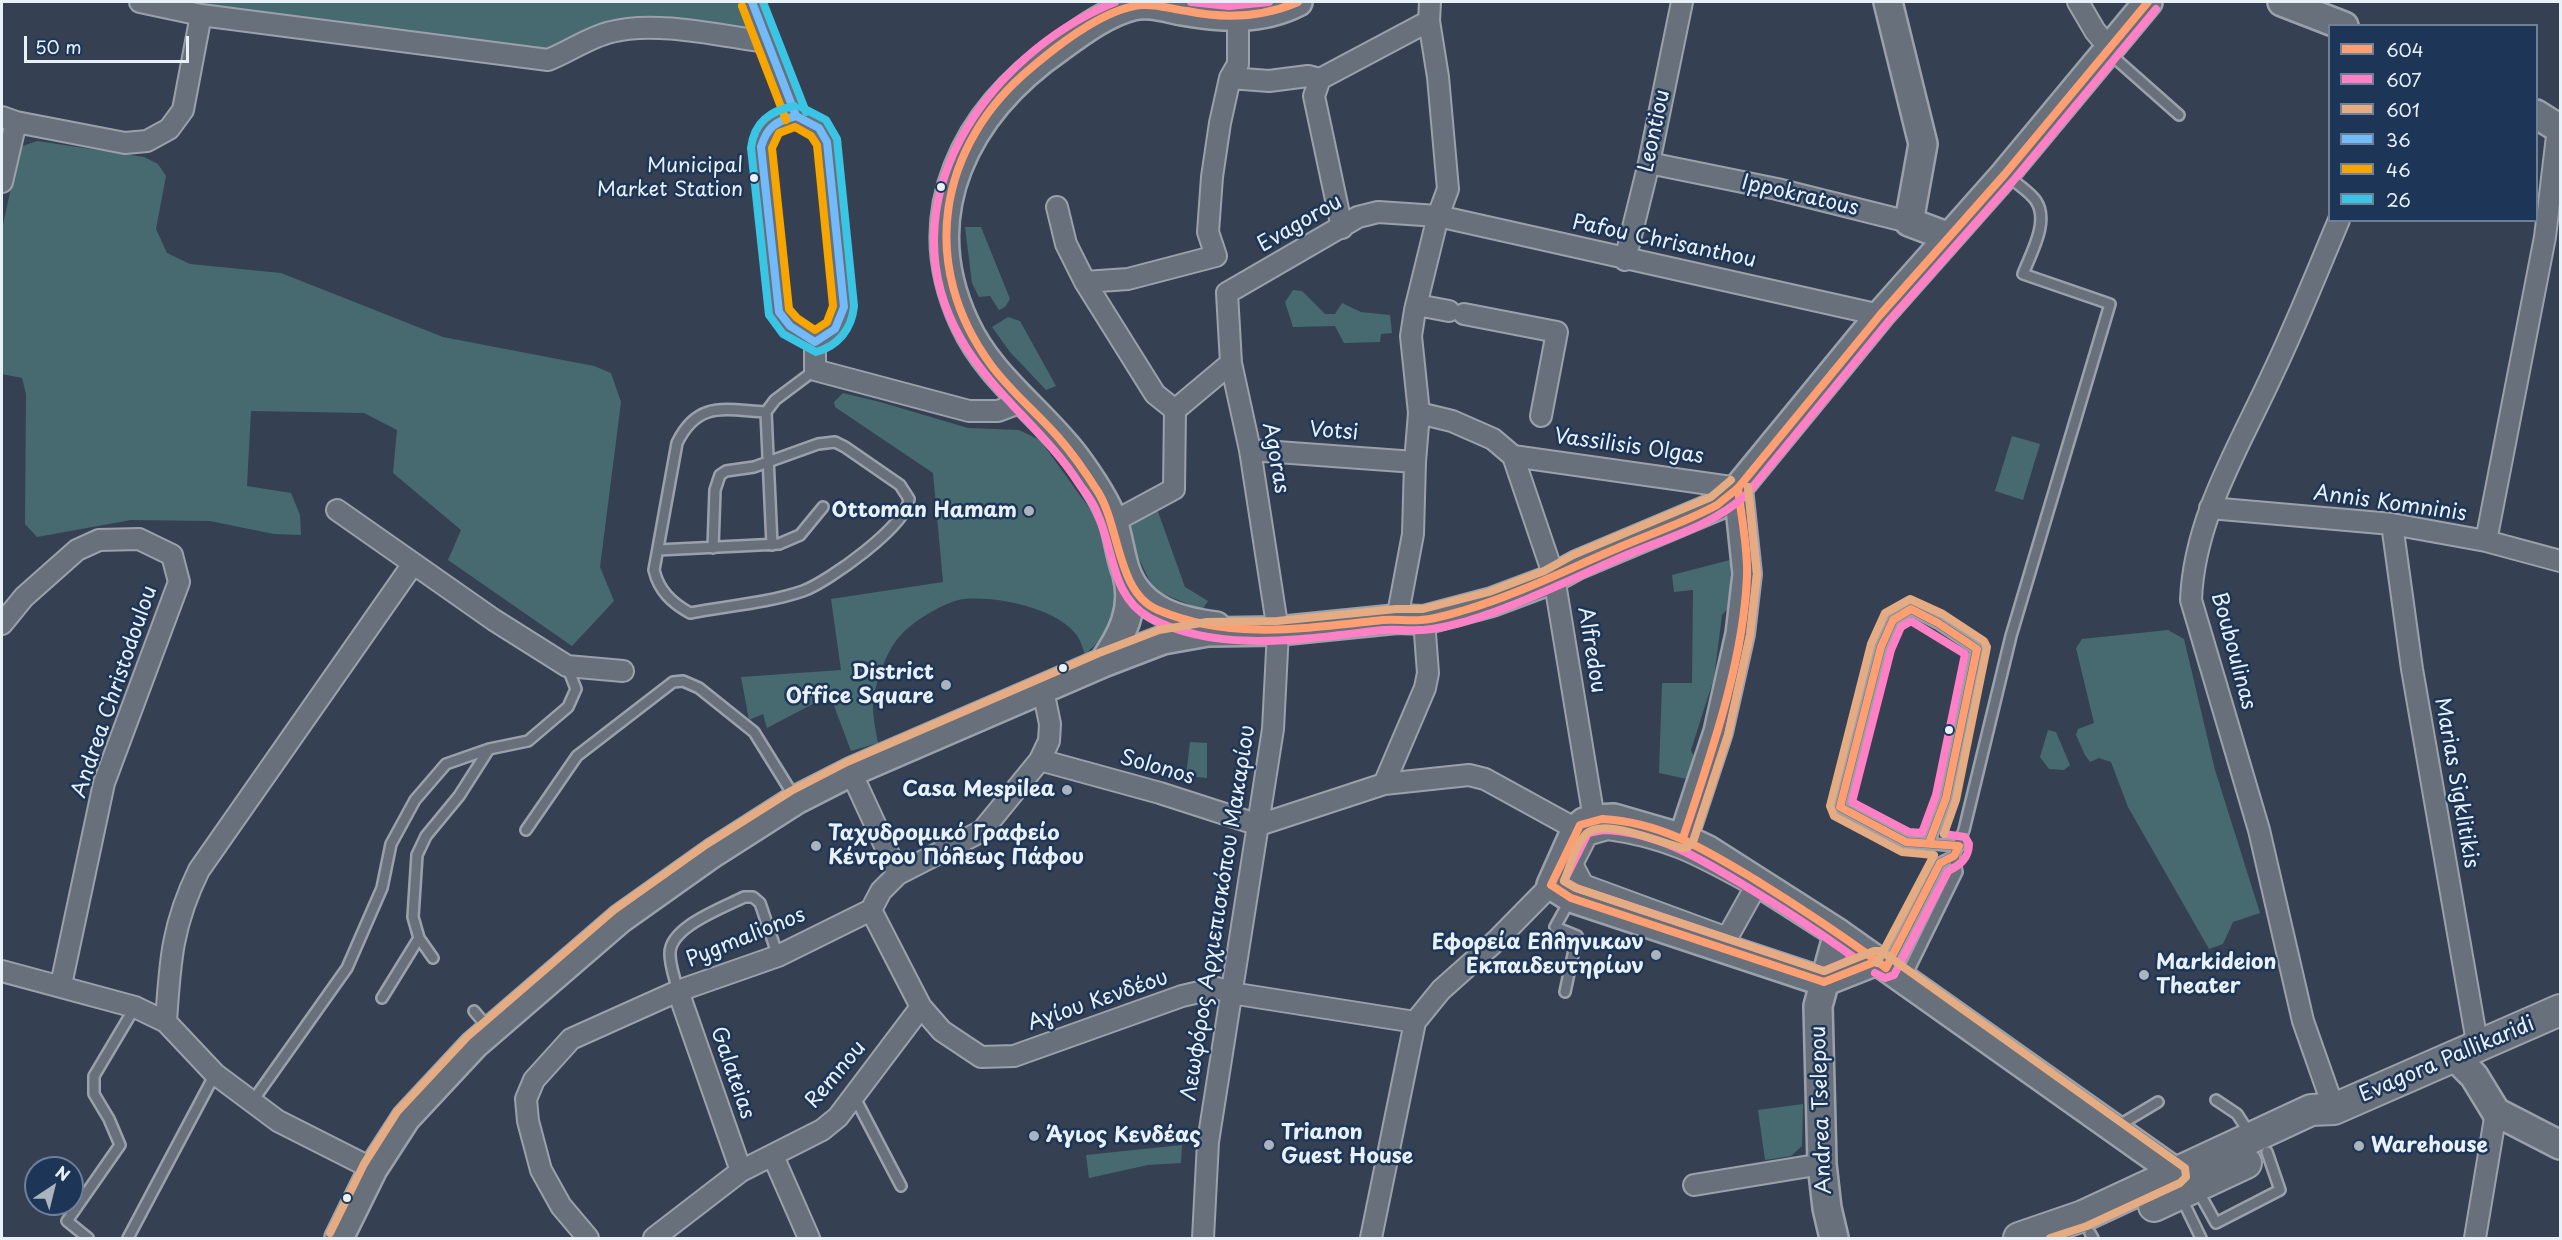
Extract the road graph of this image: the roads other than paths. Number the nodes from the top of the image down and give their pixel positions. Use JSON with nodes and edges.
{"nodes":[{"id":1,"x":140,"y":2,"type":"edge"},
{"id":2,"x":752,"y":2,"type":"edge"},
{"id":3,"x":1298,"y":2,"type":"edge"},
{"id":4,"x":1682,"y":2,"type":"edge"},
{"id":5,"x":1888,"y":2,"type":"edge"},
{"id":6,"x":2078,"y":2,"type":"edge"},
{"id":7,"x":2148,"y":2,"type":"edge"},
{"id":8,"x":2282,"y":2,"type":"edge"},
{"id":9,"x":1152,"y":3,"type":"edge"},
{"id":10,"x":1195,"y":7,"type":"edge"},
{"id":11,"x":1430,"y":11,"type":"edge"},
{"id":12,"x":201,"y":15,"type":"junction"},
{"id":13,"x":1238,"y":17,"type":"junction"},
{"id":14,"x":2339,"y":24,"type":"edge"},
{"id":15,"x":766,"y":42,"type":"junction"},
{"id":16,"x":2109,"y":50,"type":"junction"},
{"id":17,"x":1230,"y":78,"type":"junction"},
{"id":18,"x":1320,"y":79,"type":"junction"},
{"id":19,"x":2179,"y":115,"type":"dead end"},
{"id":20,"x":796,"y":116,"type":"junction"},
{"id":21,"x":9,"y":120,"type":"edge"},
{"id":22,"x":2552,"y":124,"type":"edge"},
{"id":23,"x":1649,"y":163,"type":"junction"},
{"id":24,"x":2005,"y":174,"type":"junction"},
{"id":25,"x":2,"y":182,"type":"edge"},
{"id":26,"x":1057,"y":207,"type":"dead end"},
{"id":27,"x":1438,"y":216,"type":"junction"},
{"id":28,"x":1909,"y":222,"type":"junction"},
{"id":29,"x":2338,"y":222,"type":"edge"},
{"id":30,"x":1342,"y":228,"type":"junction"},
{"id":31,"x":1949,"y":237,"type":"junction"},
{"id":32,"x":1625,"y":260,"type":"junction"},
{"id":33,"x":1085,"y":282,"type":"junction"},
{"id":34,"x":1227,"y":293,"type":"joint"},
{"id":35,"x":1417,"y":305,"type":"junction"},
{"id":36,"x":1880,"y":315,"type":"junction"},
{"id":37,"x":815,"y":342,"type":"junction"},
{"id":38,"x":1231,"y":363,"type":"junction"},
{"id":39,"x":815,"y":369,"type":"junction"},
{"id":40,"x":1022,"y":402,"type":"junction"},
{"id":41,"x":1175,"y":410,"type":"junction"},
{"id":42,"x":766,"y":412,"type":"junction"},
{"id":43,"x":1419,"y":413,"type":"junction"},
{"id":44,"x":1541,"y":416,"type":"dead end"},
{"id":45,"x":1250,"y":450,"type":"junction"},
{"id":46,"x":1513,"y":456,"type":"junction"},
{"id":47,"x":768,"y":462,"type":"junction"},
{"id":48,"x":1415,"y":462,"type":"junction"},
{"id":49,"x":1738,"y":488,"type":"junction"},
{"id":50,"x":824,"y":507,"type":"dead end"},
{"id":51,"x":2210,"y":508,"type":"junction"},
{"id":52,"x":338,"y":510,"type":"dead end"},
{"id":53,"x":1113,"y":522,"type":"junction"},
{"id":54,"x":2392,"y":524,"type":"junction"},
{"id":55,"x":2486,"y":541,"type":"junction"},
{"id":56,"x":772,"y":545,"type":"junction"},
{"id":57,"x":713,"y":548,"type":"junction"},
{"id":58,"x":658,"y":550,"type":"junction"},
{"id":59,"x":2560,"y":561,"type":"edge"},
{"id":60,"x":414,"y":564,"type":"junction"},
{"id":61,"x":1127,"y":573,"type":"junction"},
{"id":62,"x":1554,"y":577,"type":"junction"},
{"id":63,"x":1397,"y":619,"type":"junction"},
{"id":64,"x":1424,"y":620,"type":"junction"},
{"id":65,"x":2,"y":624,"type":"edge"},
{"id":66,"x":1240,"y":630,"type":"junction"},
{"id":67,"x":1278,"y":631,"type":"junction"},
{"id":68,"x":1103,"y":663,"type":"junction"},
{"id":69,"x":567,"y":666,"type":"junction"},
{"id":70,"x":624,"y":671,"type":"dead end"},
{"id":71,"x":1043,"y":690,"type":"junction"},
{"id":72,"x":489,"y":749,"type":"junction"},
{"id":73,"x":1040,"y":760,"type":"junction"},
{"id":74,"x":851,"y":772,"type":"junction"},
{"id":75,"x":1384,"y":784,"type":"junction"},
{"id":76,"x":796,"y":800,"type":"junction"},
{"id":77,"x":1585,"y":824,"type":"junction"},
{"id":78,"x":1260,"y":825,"type":"junction"},
{"id":79,"x":526,"y":830,"type":"dead end"},
{"id":80,"x":1683,"y":838,"type":"junction"},
{"id":81,"x":1929,"y":843,"type":"junction"},
{"id":82,"x":1959,"y":846,"type":"junction"},
{"id":83,"x":1954,"y":856,"type":"junction"},
{"id":84,"x":898,"y":874,"type":"junction"},
{"id":85,"x":1569,"y":890,"type":"junction"},
{"id":86,"x":871,"y":910,"type":"junction"},
{"id":87,"x":1838,"y":933,"type":"junction"},
{"id":88,"x":419,"y":938,"type":"junction"},
{"id":89,"x":778,"y":956,"type":"junction"},
{"id":90,"x":433,"y":958,"type":"dead end"},
{"id":91,"x":2,"y":970,"type":"edge"},
{"id":92,"x":1889,"y":970,"type":"junction"},
{"id":93,"x":1824,"y":982,"type":"junction"},
{"id":94,"x":61,"y":985,"type":"junction"},
{"id":95,"x":678,"y":991,"type":"junction"},
{"id":96,"x":1565,"y":992,"type":"dead end"},
{"id":97,"x":1231,"y":993,"type":"junction"},
{"id":98,"x":382,"y":998,"type":"dead end"},
{"id":99,"x":135,"y":1007,"type":"junction"},
{"id":100,"x":921,"y":1008,"type":"junction"},
{"id":101,"x":2560,"y":1010,"type":"edge"},
{"id":102,"x":474,"y":1011,"type":"dead end"},
{"id":103,"x":166,"y":1022,"type":"junction"},
{"id":104,"x":1415,"y":1022,"type":"junction"},
{"id":105,"x":492,"y":1031,"type":"junction"},
{"id":106,"x":2466,"y":1053,"type":"junction"},
{"id":107,"x":215,"y":1074,"type":"junction"},
{"id":108,"x":854,"y":1096,"type":"junction"},
{"id":109,"x":2216,"y":1100,"type":"dead end"},
{"id":110,"x":252,"y":1102,"type":"junction"},
{"id":111,"x":2158,"y":1102,"type":"dead end"},
{"id":112,"x":2334,"y":1109,"type":"junction"},
{"id":113,"x":2496,"y":1112,"type":"junction"},
{"id":114,"x":2114,"y":1129,"type":"junction"},
{"id":115,"x":2260,"y":1145,"type":"junction"},
{"id":116,"x":2560,"y":1145,"type":"edge"},
{"id":117,"x":773,"y":1156,"type":"junction"},
{"id":118,"x":1822,"y":1164,"type":"junction"},
{"id":119,"x":373,"y":1169,"type":"junction"},
{"id":120,"x":741,"y":1171,"type":"junction"},
{"id":121,"x":1694,"y":1185,"type":"dead end"},
{"id":122,"x":2184,"y":1185,"type":"junction"},
{"id":123,"x":901,"y":1186,"type":"dead end"},
{"id":124,"x":2086,"y":1237,"type":"edge"},
{"id":125,"x":88,"y":1239,"type":"edge"},
{"id":126,"x":128,"y":1239,"type":"edge"},
{"id":127,"x":339,"y":1239,"type":"edge"},
{"id":128,"x":588,"y":1239,"type":"edge"},
{"id":129,"x":654,"y":1239,"type":"edge"},
{"id":130,"x":809,"y":1239,"type":"edge"},
{"id":131,"x":1203,"y":1239,"type":"edge"},
{"id":132,"x":1371,"y":1239,"type":"edge"},
{"id":133,"x":1834,"y":1239,"type":"edge"},
{"id":134,"x":2019,"y":1239,"type":"edge"},
{"id":135,"x":2201,"y":1239,"type":"edge"},
{"id":136,"x":2475,"y":1239,"type":"edge"}],
"edges":[{"from":1,"to":12,"type":"street"},
{"from":2,"to":15,"type":"street"},
{"from":3,"to":13,"type":"street"},
{"from":4,"to":23,"type":"street","name":"Leontiou"},
{"from":5,"to":28,"type":"street"},
{"from":6,"to":16,"type":"street"},
{"from":7,"to":16,"type":"street"},
{"from":8,"to":14,"type":"street"},
{"from":9,"to":10,"type":"street"},
{"from":9,"to":40,"type":"street"},
{"from":10,"to":13,"type":"street"},
{"from":11,"to":18,"type":"street"},
{"from":11,"to":27,"type":"street"},
{"from":12,"to":15,"type":"street"},
{"from":12,"to":21,"type":"street"},
{"from":13,"to":17,"type":"street"},
{"from":15,"to":20,"type":"street"},
{"from":16,"to":19,"type":"lane"},
{"from":16,"to":24,"type":"street"},
{"from":17,"to":18,"type":"street"},
{"from":17,"to":33,"type":"street"},
{"from":18,"to":30,"type":"street"},
{"from":20,"to":37,"type":"street"},
{"from":20,"to":37,"type":"street"},
{"from":21,"to":25,"type":"street"},
{"from":22,"to":55,"type":"street"},
{"from":23,"to":28,"type":"street","name":"Ippokratous"},
{"from":23,"to":32,"type":"street","name":"Leontiou"},
{"from":24,"to":31,"type":"street"},
{"from":24,"to":82,"type":"lane"},
{"from":26,"to":33,"type":"street"},
{"from":27,"to":30,"type":"street","name":"Evagorou"},
{"from":27,"to":32,"type":"street","name":"Pafou Chrisanthou"},
{"from":27,"to":35,"type":"street"},
{"from":28,"to":31,"type":"street","name":"Ippokratous"},
{"from":29,"to":51,"type":"street","name":"Bouboulinas"},
{"from":30,"to":34,"type":"street","name":"Evagorou"},
{"from":31,"to":36,"type":"street"},
{"from":32,"to":36,"type":"street","name":"Pafou Chrisanthou"},
{"from":33,"to":41,"type":"street"},
{"from":34,"to":38,"type":"street","name":"Agoras"},
{"from":35,"to":43,"type":"street"},
{"from":35,"to":44,"type":"street"},
{"from":36,"to":49,"type":"street"},
{"from":37,"to":39,"type":"street"},
{"from":38,"to":41,"type":"street"},
{"from":38,"to":45,"type":"street","name":"Agoras"},
{"from":39,"to":40,"type":"street"},
{"from":39,"to":42,"type":"lane"},
{"from":40,"to":53,"type":"street"},
{"from":41,"to":53,"type":"street"},
{"from":42,"to":47,"type":"lane"},
{"from":42,"to":58,"type":"lane"},
{"from":43,"to":46,"type":"street"},
{"from":43,"to":48,"type":"street"},
{"from":45,"to":48,"type":"street","name":"Votsi"},
{"from":45,"to":67,"type":"street","name":"Agoras"},
{"from":46,"to":49,"type":"street","name":"Vassilisis Olgas"},
{"from":46,"to":62,"type":"street","name":"Alfredou"},
{"from":47,"to":56,"type":"lane"},
{"from":47,"to":57,"type":"lane"},
{"from":47,"to":58,"type":"lane"},
{"from":48,"to":63,"type":"street"},
{"from":49,"to":62,"type":"street"},
{"from":49,"to":80,"type":"street"},
{"from":50,"to":56,"type":"lane"},
{"from":51,"to":54,"type":"street","name":"Annis Komninis"},
{"from":51,"to":112,"type":"street","name":"Bouboulinas"},
{"from":52,"to":60,"type":"street"},
{"from":53,"to":61,"type":"street"},
{"from":54,"to":55,"type":"street","name":"Annis Komninis"},
{"from":54,"to":106,"type":"street","name":"Marias Sigklitikis"},
{"from":55,"to":59,"type":"street","name":"Annis Komninis"},
{"from":56,"to":57,"type":"lane"},
{"from":57,"to":58,"type":"lane"},
{"from":60,"to":69,"type":"street"},
{"from":60,"to":103,"type":"street"},
{"from":61,"to":66,"type":"street"},
{"from":61,"to":68,"type":"street"},
{"from":62,"to":64,"type":"street"},
{"from":62,"to":77,"type":"street","name":"Alfredou"},
{"from":63,"to":64,"type":"street"},
{"from":63,"to":67,"type":"street"},
{"from":64,"to":75,"type":"street"},
{"from":65,"to":94,"type":"street","name":"Andrea Christodoulou"},
{"from":66,"to":67,"type":"street"},
{"from":66,"to":68,"type":"street"},
{"from":67,"to":78,"type":"street","name":"Λεωφόρος Αρχιεπισκόπου Μακαρίου"},
{"from":68,"to":71,"type":"street"},
{"from":69,"to":70,"type":"street"},
{"from":69,"to":72,"type":"lane"},
{"from":71,"to":73,"type":"street"},
{"from":71,"to":74,"type":"street"},
{"from":72,"to":88,"type":"lane"},
{"from":72,"to":110,"type":"lane"},
{"from":73,"to":78,"type":"street","name":"Solonos"},
{"from":73,"to":84,"type":"street"},
{"from":74,"to":76,"type":"street"},
{"from":74,"to":84,"type":"street"},
{"from":75,"to":77,"type":"street"},
{"from":75,"to":78,"type":"street"},
{"from":76,"to":79,"type":"lane"},
{"from":76,"to":105,"type":"street"},
{"from":77,"to":80,"type":"street"},
{"from":77,"to":85,"type":"street"},
{"from":78,"to":97,"type":"street","name":"Λεωφόρος Αρχιεπισκόπου Μακαρίου"},
{"from":80,"to":87,"type":"street"},
{"from":81,"to":81,"type":"lane"},
{"from":81,"to":82,"type":"lane"},
{"from":82,"to":83,"type":"lane"},
{"from":83,"to":92,"type":"lane"},
{"from":83,"to":92,"type":"lane"},
{"from":84,"to":86,"type":"street"},
{"from":85,"to":85,"type":"street"},
{"from":85,"to":93,"type":"street"},
{"from":85,"to":96,"type":"lane"},
{"from":85,"to":104,"type":"street"},
{"from":86,"to":89,"type":"street","name":"Pygmalionos"},
{"from":86,"to":100,"type":"street"},
{"from":87,"to":92,"type":"street"},
{"from":87,"to":93,"type":"street","name":"Andrea Tselepou"},
{"from":88,"to":90,"type":"lane"},
{"from":88,"to":98,"type":"lane"},
{"from":89,"to":95,"type":"street","name":"Pygmalionos"},
{"from":89,"to":95,"type":"lane"},
{"from":91,"to":94,"type":"street"},
{"from":92,"to":93,"type":"street"},
{"from":92,"to":114,"type":"street"},
{"from":93,"to":118,"type":"street","name":"Andrea Tselepou"},
{"from":94,"to":99,"type":"street"},
{"from":95,"to":120,"type":"street","name":"Galateias"},
{"from":95,"to":128,"type":"street","name":"Pygmalionos"},
{"from":97,"to":100,"type":"street","name":"Αγίου Κενδέου"},
{"from":97,"to":104,"type":"street","name":"Αγίου Κενδέου"},
{"from":97,"to":131,"type":"street","name":"Λεωφόρος Αρχιεπισκόπου Μακαρίου"},
{"from":99,"to":103,"type":"street"},
{"from":99,"to":125,"type":"lane"},
{"from":100,"to":108,"type":"street","name":"Remnou"},
{"from":101,"to":106,"type":"main road","name":"Evagora Pallikaridi"},
{"from":102,"to":105,"type":"lane"},
{"from":103,"to":107,"type":"street"},
{"from":104,"to":132,"type":"street"},
{"from":105,"to":119,"type":"street"},
{"from":106,"to":112,"type":"main road","name":"Evagora Pallikaridi"},
{"from":106,"to":113,"type":"street"},
{"from":107,"to":110,"type":"street"},
{"from":107,"to":126,"type":"lane"},
{"from":108,"to":117,"type":"street","name":"Remnou"},
{"from":108,"to":123,"type":"lane"},
{"from":109,"to":115,"type":"lane"},
{"from":110,"to":119,"type":"street"},
{"from":111,"to":114,"type":"lane"},
{"from":112,"to":115,"type":"main road","name":"Evagora Pallikaridi"},
{"from":113,"to":116,"type":"street"},
{"from":113,"to":136,"type":"street"},
{"from":114,"to":122,"type":"street"},
{"from":115,"to":122,"type":"main road","name":"Evagora Pallikaridi"},
{"from":115,"to":122,"type":"lane"},
{"from":117,"to":120,"type":"street","name":"Remnou"},
{"from":117,"to":130,"type":"street"},
{"from":118,"to":121,"type":"street"},
{"from":118,"to":133,"type":"street","name":"Andrea Tselepou"},
{"from":119,"to":127,"type":"street"},
{"from":120,"to":129,"type":"street","name":"Remnou"},
{"from":122,"to":124,"type":"main road","name":"Evagora Pallikaridi"},
{"from":122,"to":134,"type":"main road","name":"Evagora Pallikaridi"},
{"from":122,"to":135,"type":"lane"}]}
